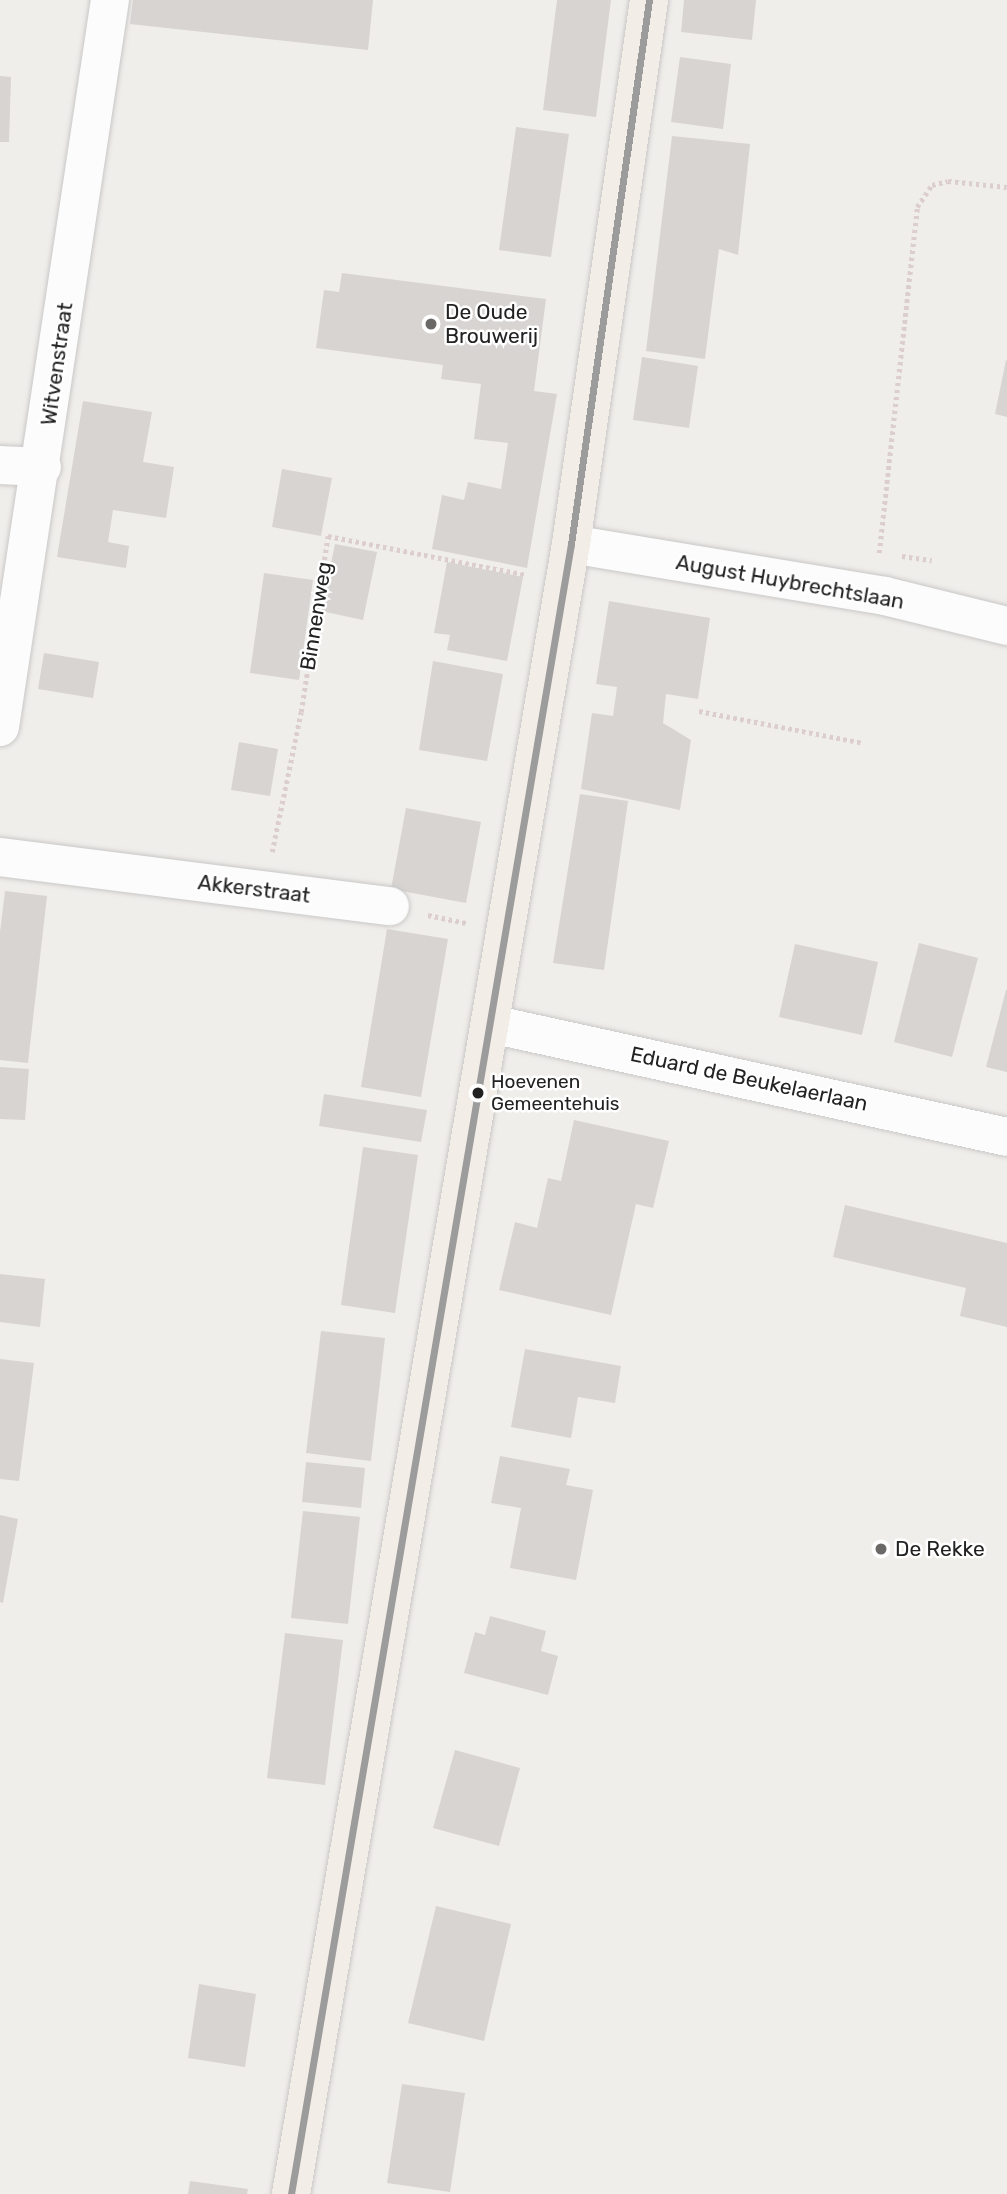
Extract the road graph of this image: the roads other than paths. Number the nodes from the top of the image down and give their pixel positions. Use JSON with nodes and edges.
{"nodes":[{"id":1,"x":110,"y":0,"type":"edge"},
{"id":2,"x":649,"y":0,"type":"edge"},
{"id":3,"x":0,"y":466,"type":"edge"},
{"id":4,"x":42,"y":467,"type":"junction"},
{"id":5,"x":571,"y":544,"type":"junction"},
{"id":6,"x":1007,"y":626,"type":"edge"},
{"id":7,"x":0,"y":727,"type":"edge"},
{"id":8,"x":0,"y":857,"type":"edge"},
{"id":9,"x":390,"y":906,"type":"road end"},
{"id":10,"x":491,"y":1024,"type":"junction"},
{"id":11,"x":1007,"y":1137,"type":"edge"},
{"id":12,"x":291,"y":2194,"type":"edge"}],
"edges":[{"from":1,"to":4,"type":"street","name":"Witvenstraat"},
{"from":2,"to":5,"type":"main road"},
{"from":3,"to":4,"type":"street"},
{"from":4,"to":7,"type":"street","name":"Witvenstraat"},
{"from":5,"to":6,"type":"street","name":"August Huybrechtslaan"},
{"from":5,"to":10,"type":"main road"},
{"from":8,"to":9,"type":"street","name":"Akkerstraat"},
{"from":10,"to":11,"type":"street","name":"Eduard de Beukelaerlaan"},
{"from":10,"to":12,"type":"main road"}]}
